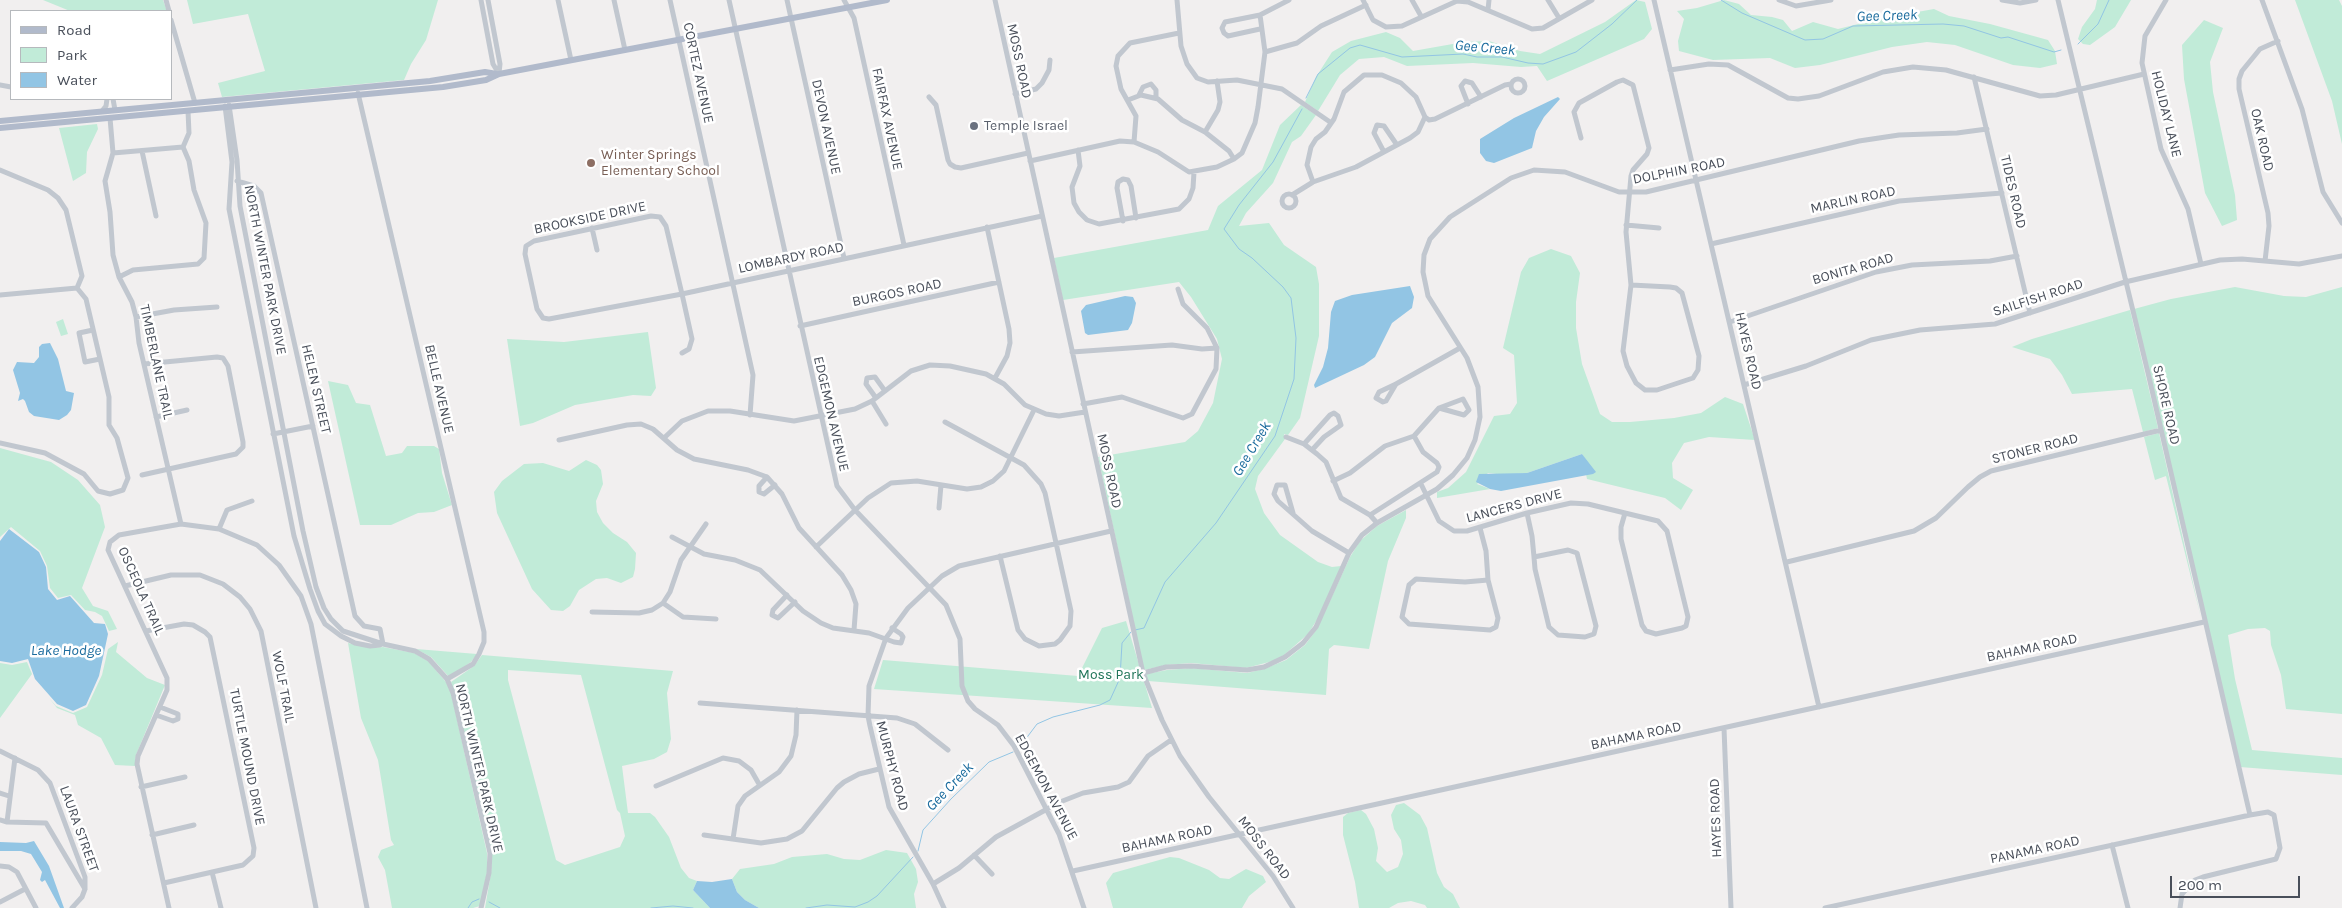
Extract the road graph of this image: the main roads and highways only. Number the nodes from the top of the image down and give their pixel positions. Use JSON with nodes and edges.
{"nodes":[{"id":1,"x":887,"y":0,"type":"edge"},
{"id":2,"x":335,"y":90,"type":"junction"},
{"id":3,"x":358,"y":91,"type":"junction"},
{"id":4,"x":320,"y":98,"type":"junction"},
{"id":5,"x":125,"y":109,"type":"junction"},
{"id":6,"x":114,"y":110,"type":"junction"},
{"id":7,"x":110,"y":118,"type":"junction"},
{"id":8,"x":100,"y":119,"type":"junction"},
{"id":9,"x":0,"y":121,"type":"edge"},
{"id":10,"x":0,"y":128,"type":"edge"}],
"edges":[{"from":1,"to":3,"type":"main road"},
{"from":2,"to":3,"type":"main road"},
{"from":2,"to":4,"type":"main road"},
{"from":2,"to":5,"type":"main road"},
{"from":3,"to":4,"type":"main road"},
{"from":4,"to":7,"type":"main road"},
{"from":5,"to":6,"type":"main road"},
{"from":5,"to":7,"type":"main road"},
{"from":6,"to":8,"type":"main road"},
{"from":6,"to":9,"type":"main road"},
{"from":7,"to":8,"type":"main road"},
{"from":8,"to":10,"type":"main road"}]}
